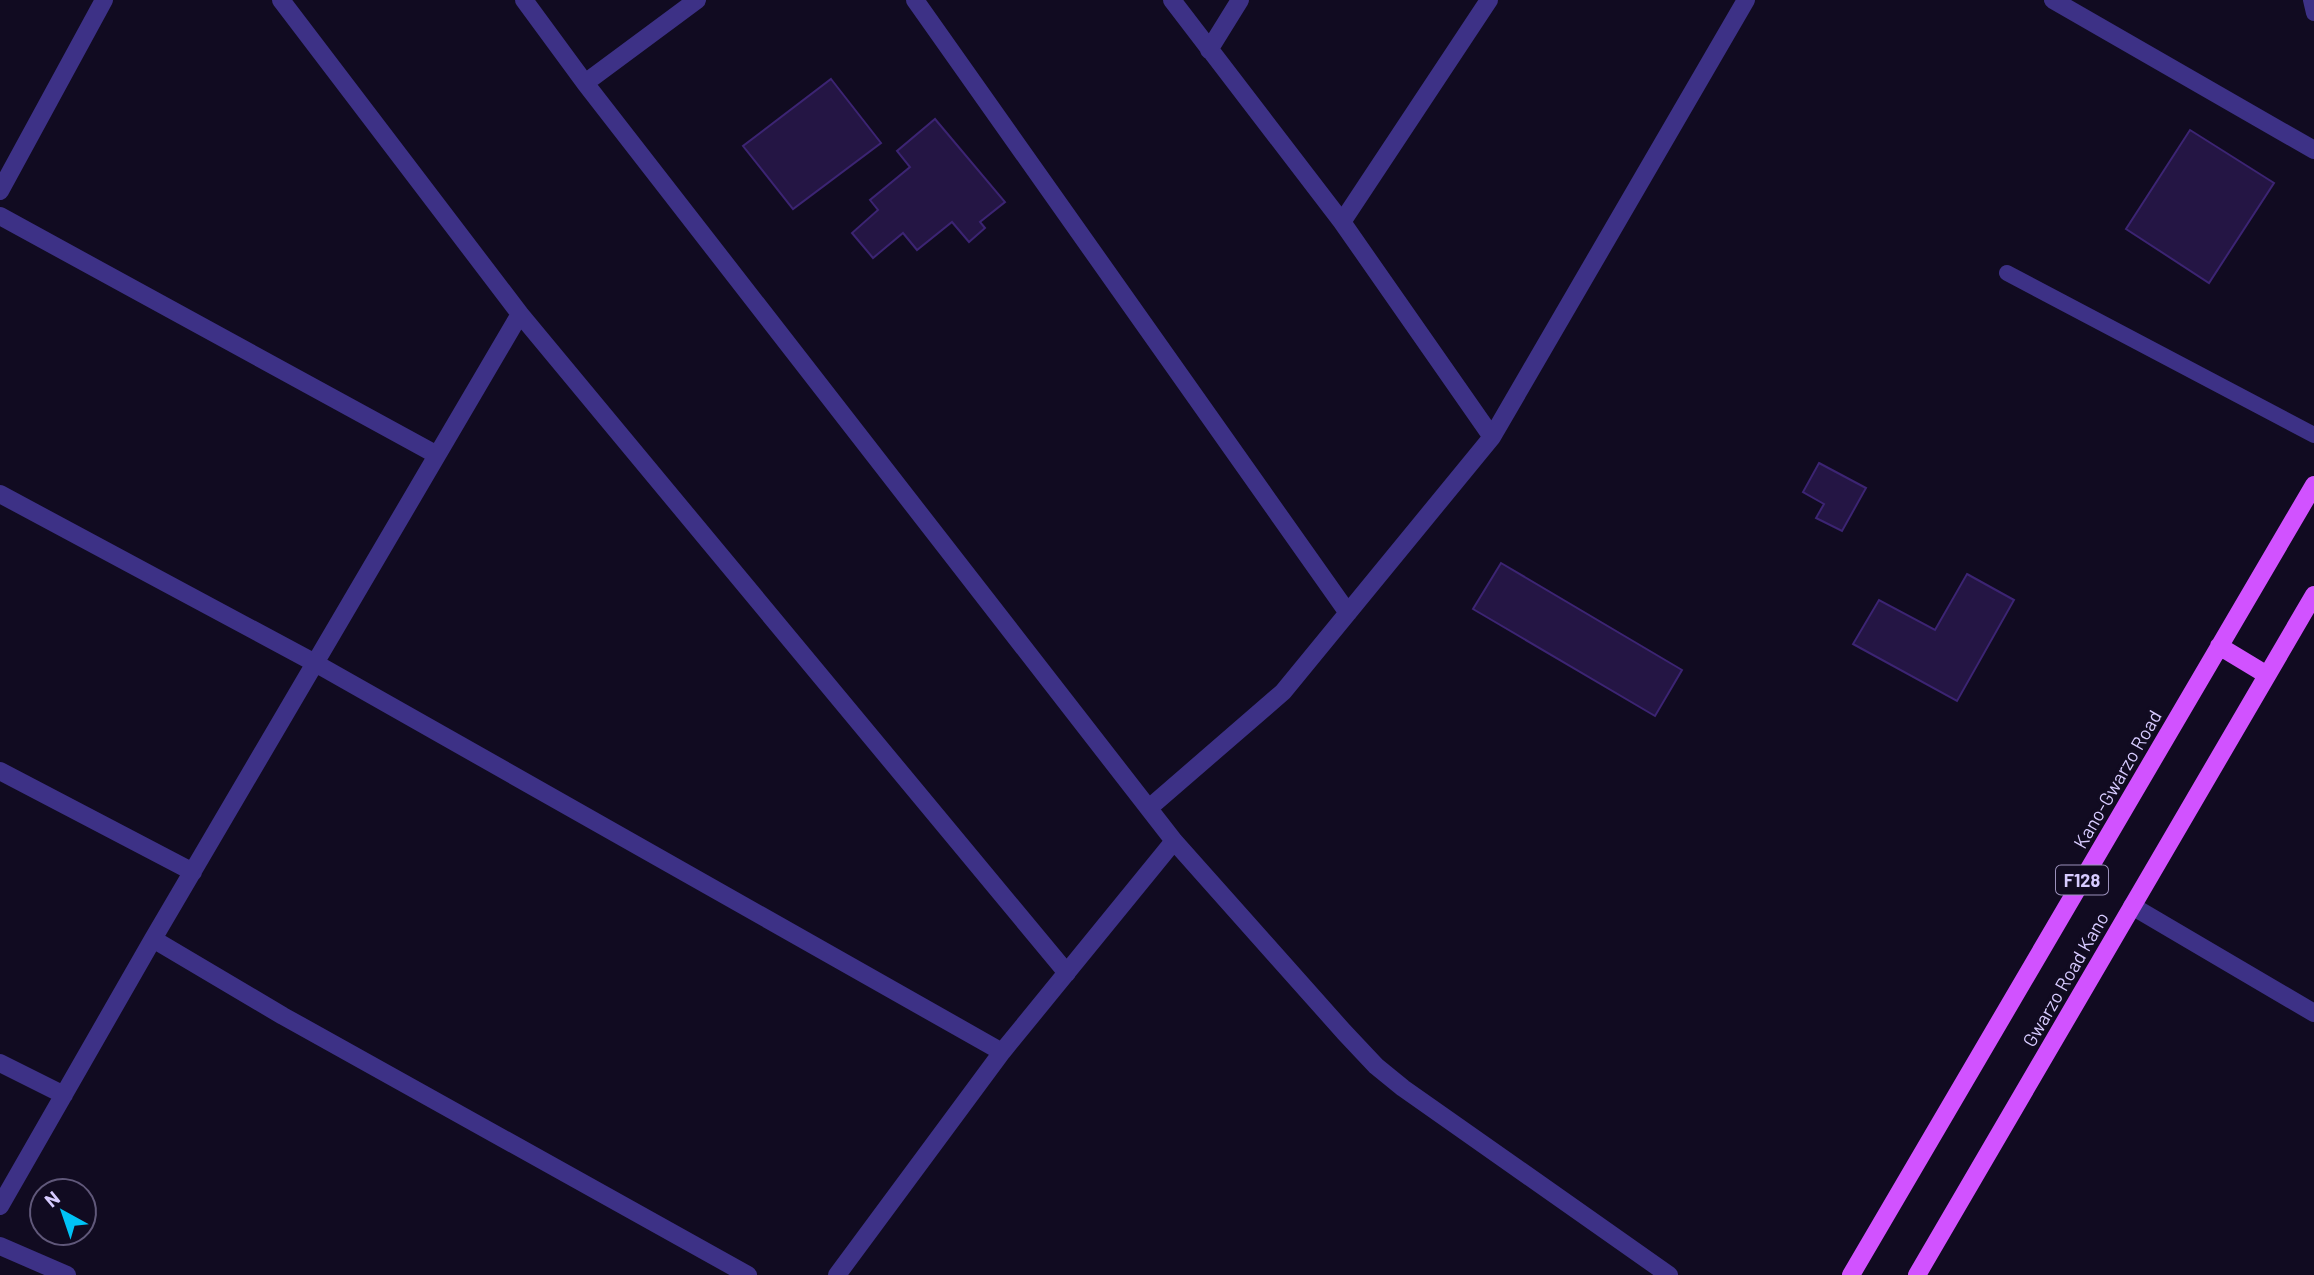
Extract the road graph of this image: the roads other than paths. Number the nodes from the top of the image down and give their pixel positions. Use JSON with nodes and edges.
{"nodes":[{"id":1,"x":281,"y":0,"type":"edge"},
{"id":2,"x":524,"y":0,"type":"edge"},
{"id":3,"x":697,"y":0,"type":"edge"},
{"id":4,"x":915,"y":0,"type":"edge"},
{"id":5,"x":1172,"y":0,"type":"edge"},
{"id":6,"x":1240,"y":0,"type":"edge"},
{"id":7,"x":1489,"y":0,"type":"edge"},
{"id":8,"x":1746,"y":0,"type":"edge"},
{"id":9,"x":2053,"y":0,"type":"edge"},
{"id":10,"x":2311,"y":0,"type":"edge"},
{"id":11,"x":101,"y":1,"type":"edge"},
{"id":12,"x":2314,"y":13,"type":"edge"},
{"id":13,"x":1209,"y":50,"type":"junction"},
{"id":14,"x":585,"y":83,"type":"junction"},
{"id":15,"x":2314,"y":150,"type":"edge"},
{"id":16,"x":0,"y":191,"type":"edge"},
{"id":17,"x":0,"y":216,"type":"edge"},
{"id":18,"x":1342,"y":222,"type":"junction"},
{"id":19,"x":2007,"y":273,"type":"dead end"},
{"id":20,"x":520,"y":314,"type":"junction"},
{"id":21,"x":2314,"y":435,"type":"edge"},
{"id":22,"x":1492,"y":437,"type":"junction"},
{"id":23,"x":437,"y":455,"type":"junction"},
{"id":24,"x":2314,"y":485,"type":"edge"},
{"id":25,"x":0,"y":494,"type":"edge"},
{"id":26,"x":2314,"y":595,"type":"edge"},
{"id":27,"x":1348,"y":613,"type":"junction"},
{"id":28,"x":2219,"y":646,"type":"junction"},
{"id":29,"x":315,"y":663,"type":"junction"},
{"id":30,"x":2267,"y":675,"type":"junction"},
{"id":31,"x":0,"y":771,"type":"edge"},
{"id":32,"x":1149,"y":808,"type":"junction"},
{"id":33,"x":1174,"y":841,"type":"junction"},
{"id":34,"x":193,"y":872,"type":"junction"},
{"id":35,"x":2132,"y":906,"type":"junction"},
{"id":36,"x":153,"y":939,"type":"junction"},
{"id":37,"x":1067,"y":973,"type":"junction"},
{"id":38,"x":2314,"y":1013,"type":"edge"},
{"id":39,"x":1002,"y":1052,"type":"junction"},
{"id":40,"x":0,"y":1063,"type":"edge"},
{"id":41,"x":64,"y":1095,"type":"junction"},
{"id":42,"x":0,"y":1206,"type":"edge"},
{"id":43,"x":0,"y":1245,"type":"edge"},
{"id":44,"x":67,"y":1275,"type":"edge"},
{"id":45,"x":748,"y":1275,"type":"edge"},
{"id":46,"x":837,"y":1275,"type":"edge"},
{"id":47,"x":1669,"y":1275,"type":"edge"},
{"id":48,"x":1851,"y":1275,"type":"edge"},
{"id":49,"x":1917,"y":1275,"type":"edge"}],
"edges":[{"from":1,"to":20,"type":"street"},
{"from":2,"to":14,"type":"street"},
{"from":3,"to":14,"type":"street"},
{"from":4,"to":27,"type":"street"},
{"from":5,"to":13,"type":"street"},
{"from":6,"to":13,"type":"street"},
{"from":7,"to":18,"type":"street"},
{"from":8,"to":22,"type":"street"},
{"from":9,"to":15,"type":"street"},
{"from":10,"to":12,"type":"lane"},
{"from":11,"to":16,"type":"street"},
{"from":13,"to":18,"type":"street"},
{"from":14,"to":32,"type":"street"},
{"from":17,"to":23,"type":"street"},
{"from":18,"to":22,"type":"street"},
{"from":19,"to":21,"type":"lane"},
{"from":20,"to":23,"type":"street"},
{"from":20,"to":37,"type":"street"},
{"from":22,"to":27,"type":"street"},
{"from":23,"to":29,"type":"street"},
{"from":24,"to":28,"type":"main road","name":"Kano-Gwarzo Road","number":"F128"},
{"from":25,"to":29,"type":"street"},
{"from":26,"to":30,"type":"main road","name":"Gwarzo Road Kano","number":"F128"},
{"from":27,"to":32,"type":"street"},
{"from":28,"to":30,"type":"main road"},
{"from":28,"to":48,"type":"main road","name":"Kano-Gwarzo Road","number":"F128"},
{"from":29,"to":34,"type":"street"},
{"from":29,"to":39,"type":"street"},
{"from":30,"to":35,"type":"main road","name":"Gwarzo Road Kano","number":"F128"},
{"from":31,"to":34,"type":"street"},
{"from":32,"to":33,"type":"street"},
{"from":33,"to":37,"type":"street"},
{"from":33,"to":47,"type":"street"},
{"from":34,"to":36,"type":"street"},
{"from":35,"to":38,"type":"street"},
{"from":35,"to":49,"type":"main road","name":"Gwarzo Road Kano","number":"F128"},
{"from":36,"to":41,"type":"street"},
{"from":36,"to":45,"type":"street"},
{"from":37,"to":39,"type":"street"},
{"from":39,"to":46,"type":"street"},
{"from":40,"to":41,"type":"street"},
{"from":41,"to":42,"type":"street"},
{"from":43,"to":44,"type":"street"}]}
